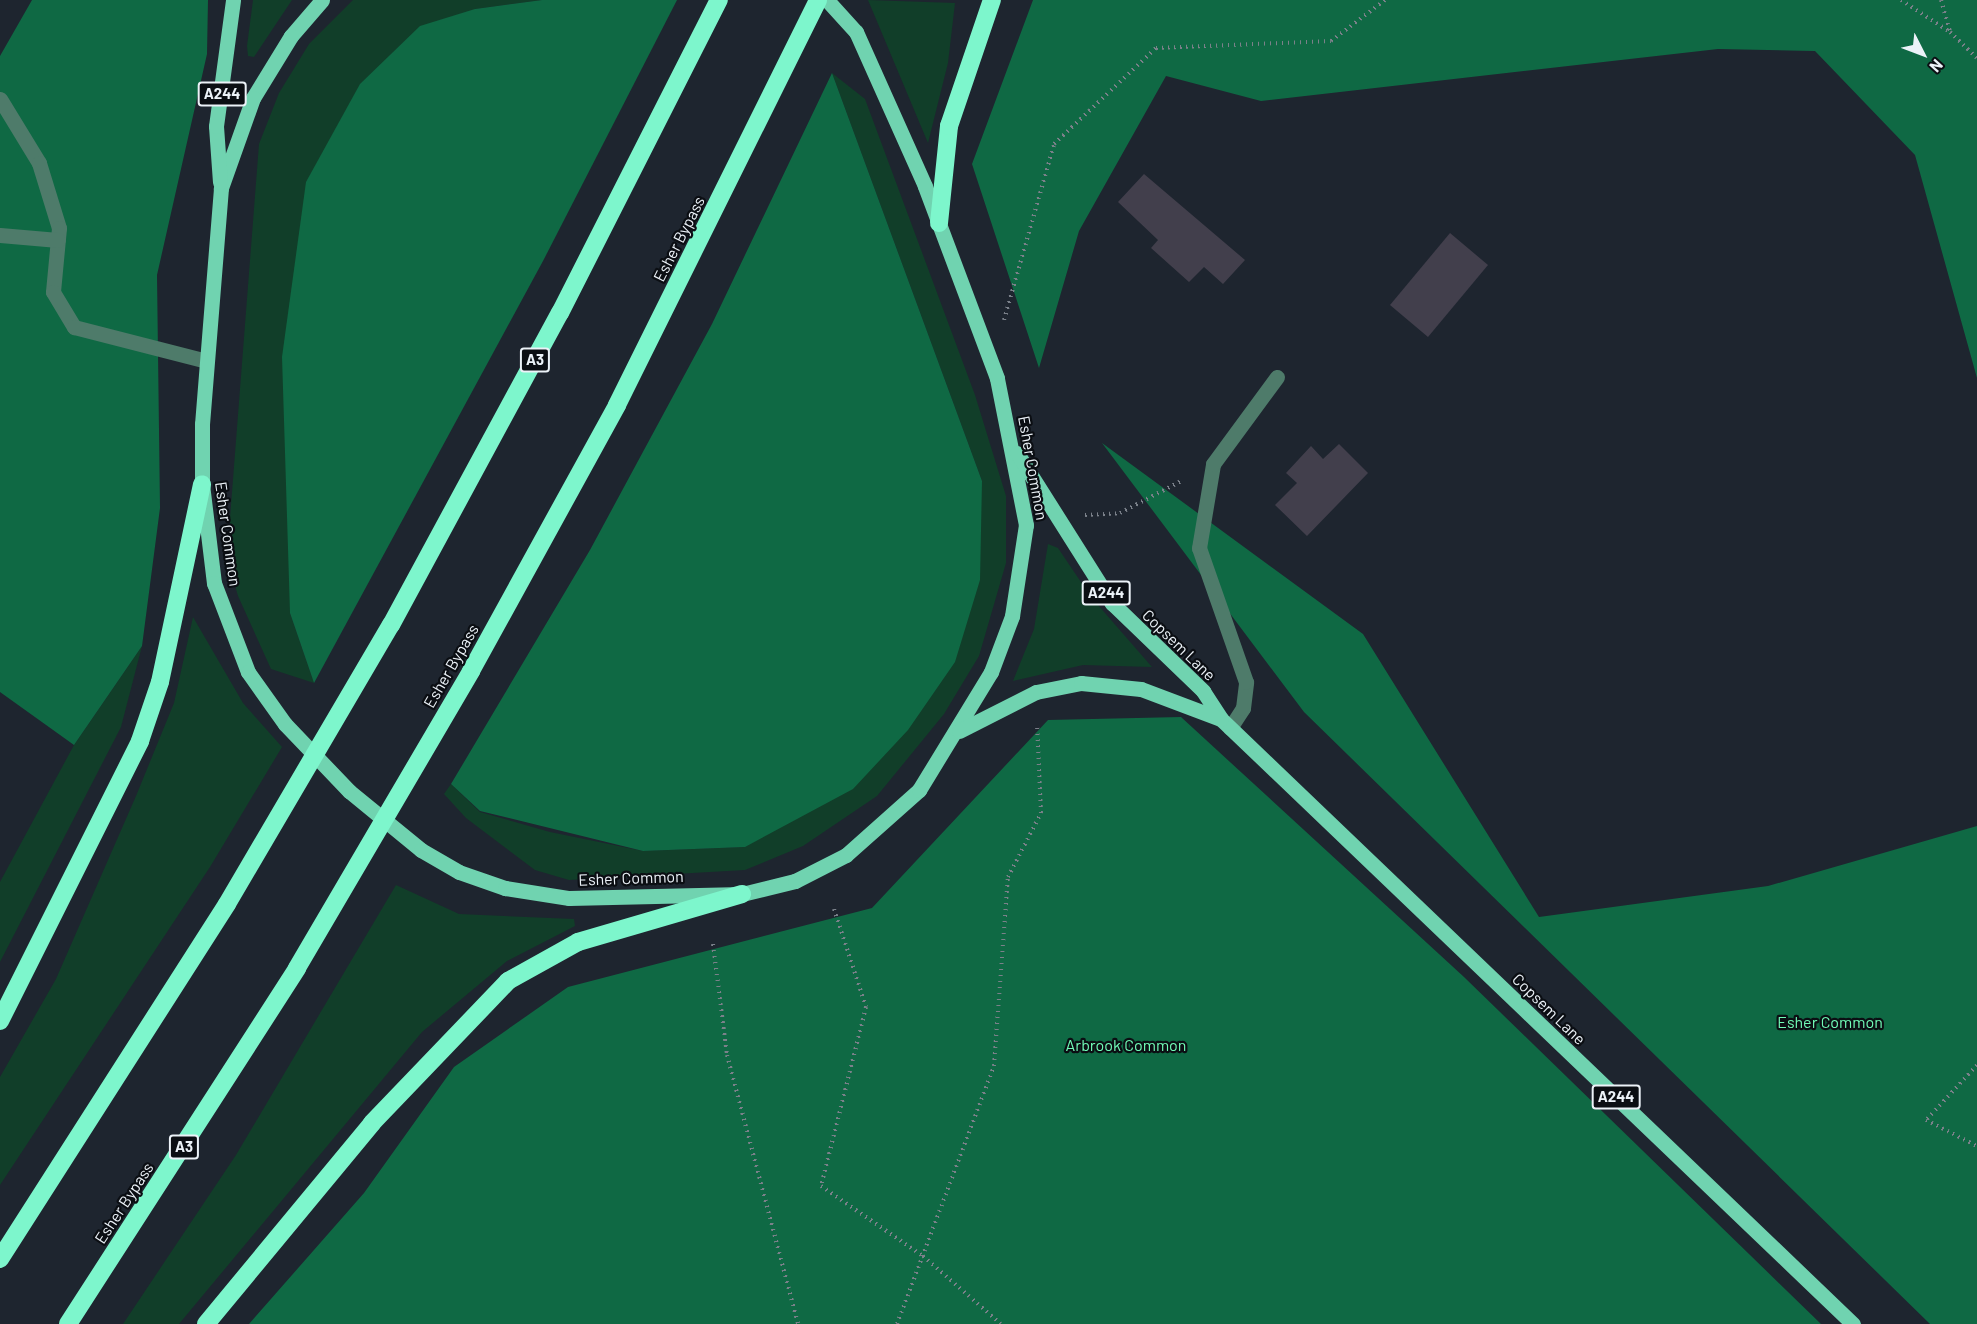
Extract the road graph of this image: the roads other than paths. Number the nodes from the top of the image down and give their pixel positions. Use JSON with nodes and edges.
{"nodes":[{"id":1,"x":233,"y":0,"type":"edge"},
{"id":2,"x":322,"y":0,"type":"edge"},
{"id":3,"x":719,"y":0,"type":"edge"},
{"id":4,"x":818,"y":0,"type":"edge"},
{"id":5,"x":827,"y":0,"type":"edge"},
{"id":6,"x":992,"y":0,"type":"edge"},
{"id":7,"x":0,"y":99,"type":"edge"},
{"id":8,"x":221,"y":188,"type":"junction"},
{"id":9,"x":939,"y":223,"type":"junction"},
{"id":10,"x":0,"y":235,"type":"edge"},
{"id":11,"x":58,"y":240,"type":"junction"},
{"id":12,"x":206,"y":361,"type":"junction"},
{"id":13,"x":1277,"y":376,"type":"dead end"},
{"id":14,"x":1014,"y":447,"type":"junction"},
{"id":15,"x":202,"y":484,"type":"junction"},
{"id":16,"x":1226,"y":724,"type":"junction"},
{"id":17,"x":958,"y":731,"type":"junction"},
{"id":18,"x":742,"y":894,"type":"junction"},
{"id":19,"x":0,"y":1022,"type":"edge"},
{"id":20,"x":0,"y":1260,"type":"edge"},
{"id":21,"x":68,"y":1324,"type":"edge"},
{"id":22,"x":206,"y":1324,"type":"edge"},
{"id":23,"x":1853,"y":1324,"type":"edge"}],
"edges":[{"from":1,"to":8,"type":"main road","number":"A244"},
{"from":2,"to":8,"type":"main road","name":"Esher Common"},
{"from":3,"to":20,"type":"highway","number":"A3"},
{"from":4,"to":21,"type":"highway","name":"Esher Bypass","number":"A3"},
{"from":5,"to":9,"type":"main road","name":"Esher Common"},
{"from":6,"to":9,"type":"highway"},
{"from":7,"to":11,"type":"street"},
{"from":8,"to":12,"type":"main road","name":"Esher Common"},
{"from":9,"to":14,"type":"main road","name":"Esher Common"},
{"from":10,"to":11,"type":"street"},
{"from":11,"to":12,"type":"street"},
{"from":12,"to":15,"type":"main road","name":"Esher Common"},
{"from":13,"to":16,"type":"street"},
{"from":14,"to":16,"type":"main road","name":"Copsem Lane","number":"A244"},
{"from":14,"to":17,"type":"main road","name":"Esher Common"},
{"from":15,"to":18,"type":"main road","name":"Esher Common"},
{"from":15,"to":19,"type":"highway"},
{"from":16,"to":17,"type":"main road","name":"Copsem Lane","number":"A244"},
{"from":16,"to":23,"type":"main road","name":"Copsem Lane","number":"A244"},
{"from":17,"to":18,"type":"main road","name":"Esher Common"},
{"from":18,"to":22,"type":"highway"}]}
